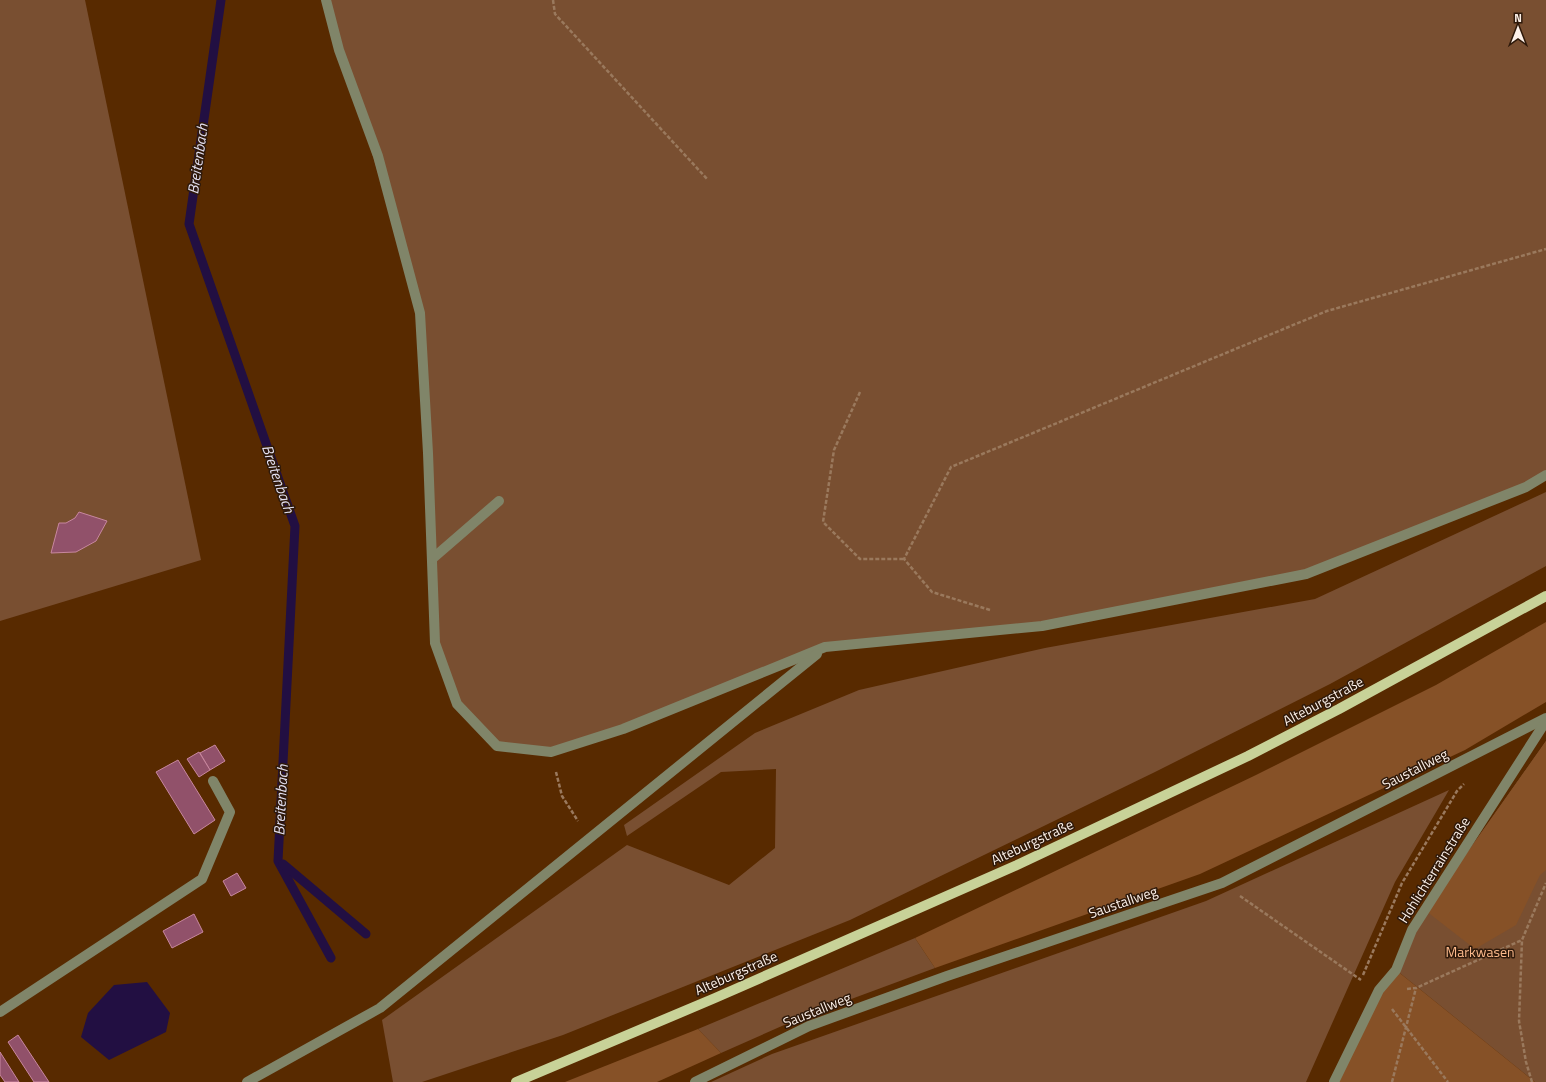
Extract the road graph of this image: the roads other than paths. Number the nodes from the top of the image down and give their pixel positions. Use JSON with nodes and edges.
{"nodes":[{"id":1,"x":326,"y":0,"type":"edge"},
{"id":2,"x":1546,"y":475,"type":"edge"},
{"id":3,"x":499,"y":501,"type":"dead end"},
{"id":4,"x":432,"y":559,"type":"junction"},
{"id":5,"x":1546,"y":596,"type":"edge"},
{"id":6,"x":825,"y":647,"type":"junction"},
{"id":7,"x":1546,"y":718,"type":"edge"},
{"id":8,"x":1546,"y":721,"type":"edge"},
{"id":9,"x":213,"y":781,"type":"dead end"},
{"id":10,"x":0,"y":1012,"type":"edge"},
{"id":11,"x":247,"y":1082,"type":"edge"},
{"id":12,"x":516,"y":1082,"type":"edge"},
{"id":13,"x":695,"y":1082,"type":"edge"},
{"id":14,"x":1334,"y":1082,"type":"edge"}],
"edges":[{"from":1,"to":4,"type":"lane"},
{"from":2,"to":6,"type":"lane"},
{"from":3,"to":4,"type":"lane"},
{"from":4,"to":6,"type":"lane"},
{"from":5,"to":12,"type":"main road","name":"Alteburgstraße"},
{"from":6,"to":11,"type":"lane"},
{"from":7,"to":13,"type":"lane","name":"Saustallweg"},
{"from":8,"to":14,"type":"lane","name":"Hohlichterrainstraße"},
{"from":9,"to":10,"type":"lane"}]}
